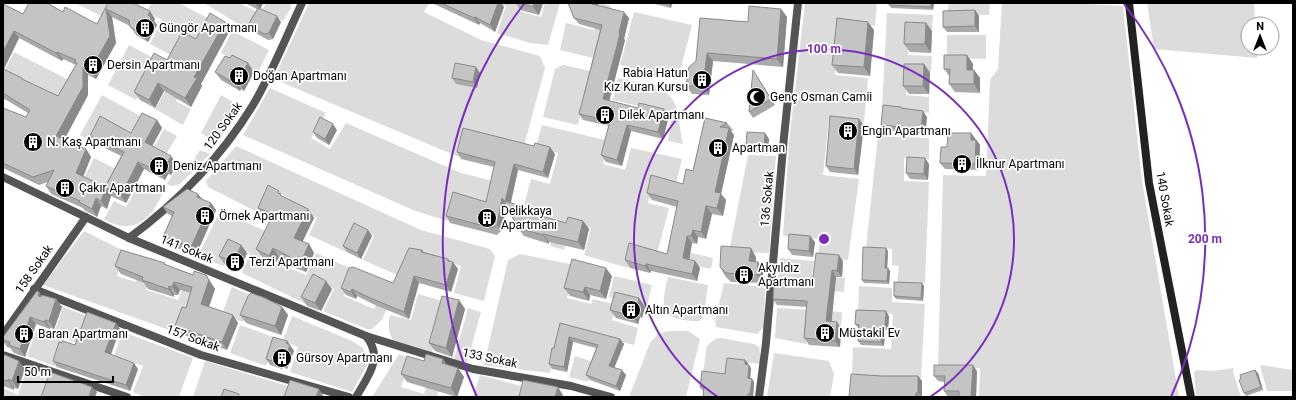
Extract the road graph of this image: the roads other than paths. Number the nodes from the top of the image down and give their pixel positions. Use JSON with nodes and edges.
{"nodes":[{"id":1,"x":302,"y":3,"type":"edge"},
{"id":2,"x":798,"y":3,"type":"edge"},
{"id":3,"x":1129,"y":3,"type":"edge"},
{"id":4,"x":3,"y":177,"type":"edge"},
{"id":5,"x":86,"y":218,"type":"junction"},
{"id":6,"x":129,"y":238,"type":"junction"},
{"id":7,"x":34,"y":289,"type":"junction"},
{"id":8,"x":3,"y":335,"type":"edge"},
{"id":9,"x":366,"y":336,"type":"junction"},
{"id":10,"x":3,"y":356,"type":"edge"},
{"id":11,"x":127,"y":397,"type":"edge"},
{"id":12,"x":349,"y":397,"type":"edge"},
{"id":13,"x":356,"y":397,"type":"edge"},
{"id":14,"x":611,"y":397,"type":"edge"},
{"id":15,"x":759,"y":397,"type":"edge"},
{"id":16,"x":1191,"y":397,"type":"edge"}],
"edges":[{"from":1,"to":6,"type":"street","name":"120 Sokak"},
{"from":2,"to":15,"type":"street","name":"136 Sokak"},
{"from":3,"to":16,"type":"main road","name":"140 Sokak"},
{"from":4,"to":5,"type":"street","name":"141 Sokak"},
{"from":5,"to":6,"type":"street","name":"141 Sokak"},
{"from":5,"to":7,"type":"street","name":"158 Sokak"},
{"from":6,"to":9,"type":"street","name":"141 Sokak"},
{"from":7,"to":8,"type":"street","name":"158 Sokak"},
{"from":7,"to":12,"type":"street","name":"157 Sokak"},
{"from":9,"to":13,"type":"street"},
{"from":9,"to":14,"type":"street","name":"133 Sokak"},
{"from":10,"to":11,"type":"street"}]}
